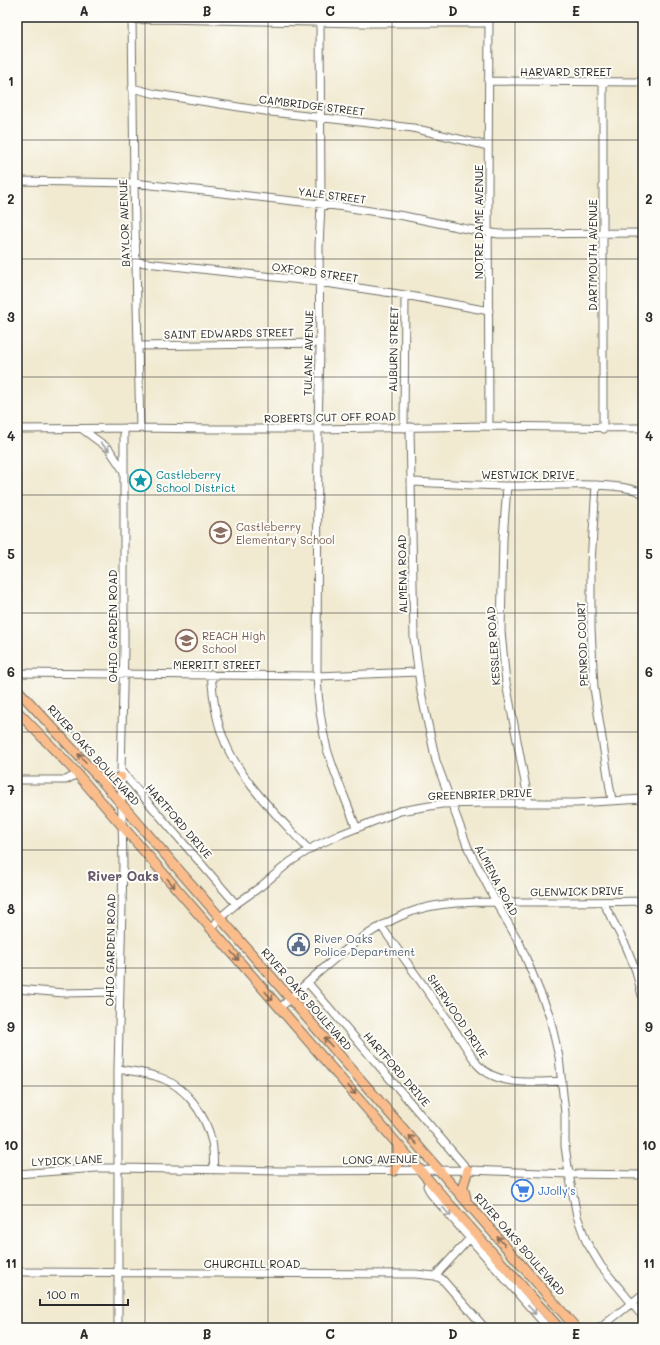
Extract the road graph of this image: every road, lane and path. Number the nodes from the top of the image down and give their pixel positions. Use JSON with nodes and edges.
{"nodes":[{"id":1,"x":132,"y":19,"type":"edge"},
{"id":2,"x":320,"y":20,"type":"edge"},
{"id":3,"x":489,"y":20,"type":"edge"},
{"id":4,"x":488,"y":81,"type":"junction"},
{"id":5,"x":603,"y":82,"type":"junction"},
{"id":6,"x":643,"y":82,"type":"edge"},
{"id":7,"x":132,"y":88,"type":"junction"},
{"id":8,"x":320,"y":117,"type":"junction"},
{"id":9,"x":488,"y":146,"type":"junction"},
{"id":10,"x":17,"y":180,"type":"edge"},
{"id":11,"x":134,"y":183,"type":"junction"},
{"id":12,"x":321,"y":204,"type":"junction"},
{"id":13,"x":602,"y":232,"type":"junction"},
{"id":14,"x":489,"y":233,"type":"junction"},
{"id":15,"x":643,"y":233,"type":"edge"},
{"id":16,"x":137,"y":262,"type":"junction"},
{"id":17,"x":320,"y":282,"type":"junction"},
{"id":18,"x":405,"y":295,"type":"junction"},
{"id":19,"x":489,"y":311,"type":"junction"},
{"id":20,"x":320,"y":343,"type":"junction"},
{"id":21,"x":139,"y":346,"type":"junction"},
{"id":22,"x":490,"y":426,"type":"junction"},
{"id":23,"x":124,"y":428,"type":"junction"},
{"id":24,"x":140,"y":428,"type":"junction"},
{"id":25,"x":407,"y":428,"type":"junction"},
{"id":26,"x":643,"y":428,"type":"edge"},
{"id":27,"x":17,"y":429,"type":"edge"},
{"id":28,"x":82,"y":429,"type":"junction"},
{"id":29,"x":318,"y":429,"type":"junction"},
{"id":30,"x":602,"y":429,"type":"junction"},
{"id":31,"x":123,"y":470,"type":"junction"},
{"id":32,"x":411,"y":482,"type":"junction"},
{"id":33,"x":596,"y":485,"type":"junction"},
{"id":34,"x":507,"y":486,"type":"junction"},
{"id":35,"x":643,"y":494,"type":"edge"},
{"id":36,"x":418,"y":672,"type":"junction"},
{"id":37,"x":17,"y":673,"type":"edge"},
{"id":38,"x":123,"y":674,"type":"junction"},
{"id":39,"x":211,"y":674,"type":"junction"},
{"id":40,"x":317,"y":676,"type":"junction"},
{"id":41,"x":17,"y":689,"type":"edge"},
{"id":42,"x":17,"y":711,"type":"edge"},
{"id":43,"x":75,"y":771,"type":"junction"},
{"id":44,"x":121,"y":774,"type":"junction"},
{"id":45,"x":99,"y":778,"type":"junction"},
{"id":46,"x":17,"y":780,"type":"edge"},
{"id":47,"x":112,"y":793,"type":"junction"},
{"id":48,"x":643,"y":799,"type":"edge"},
{"id":49,"x":612,"y":801,"type":"junction"},
{"id":50,"x":122,"y":803,"type":"junction"},
{"id":51,"x":529,"y":803,"type":"junction"},
{"id":52,"x":451,"y":804,"type":"junction"},
{"id":53,"x":122,"y":825,"type":"junction"},
{"id":54,"x":356,"y":827,"type":"junction"},
{"id":55,"x":135,"y":841,"type":"junction"},
{"id":56,"x":309,"y":850,"type":"junction"},
{"id":57,"x":175,"y":864,"type":"junction"},
{"id":58,"x":643,"y":901,"type":"edge"},
{"id":59,"x":496,"y":902,"type":"junction"},
{"id":60,"x":603,"y":902,"type":"junction"},
{"id":61,"x":236,"y":904,"type":"junction"},
{"id":62,"x":221,"y":917,"type":"junction"},
{"id":63,"x":381,"y":926,"type":"junction"},
{"id":64,"x":211,"y":929,"type":"junction"},
{"id":65,"x":308,"y":983,"type":"junction"},
{"id":66,"x":17,"y":989,"type":"edge"},
{"id":67,"x":119,"y":992,"type":"junction"},
{"id":68,"x":291,"y":998,"type":"junction"},
{"id":69,"x":643,"y":1000,"type":"edge"},
{"id":70,"x":280,"y":1008,"type":"junction"},
{"id":71,"x":118,"y":1069,"type":"junction"},
{"id":72,"x":562,"y":1081,"type":"junction"},
{"id":73,"x":398,"y":1145,"type":"junction"},
{"id":74,"x":118,"y":1168,"type":"junction"},
{"id":75,"x":438,"y":1169,"type":"junction"},
{"id":76,"x":214,"y":1170,"type":"junction"},
{"id":77,"x":420,"y":1170,"type":"junction"},
{"id":78,"x":468,"y":1170,"type":"junction"},
{"id":79,"x":394,"y":1171,"type":"junction"},
{"id":80,"x":17,"y":1174,"type":"edge"},
{"id":81,"x":569,"y":1174,"type":"junction"},
{"id":82,"x":643,"y":1175,"type":"edge"},
{"id":83,"x":429,"y":1180,"type":"junction"},
{"id":84,"x":468,"y":1203,"type":"junction"},
{"id":85,"x":470,"y":1238,"type":"junction"},
{"id":86,"x":526,"y":1270,"type":"junction"},
{"id":87,"x":17,"y":1272,"type":"edge"},
{"id":88,"x":117,"y":1273,"type":"junction"},
{"id":89,"x":435,"y":1276,"type":"junction"},
{"id":90,"x":513,"y":1282,"type":"junction"},
{"id":91,"x":643,"y":1294,"type":"edge"},
{"id":92,"x":631,"y":1303,"type":"junction"},
{"id":93,"x":643,"y":1317,"type":"edge"},
{"id":94,"x":118,"y":1328,"type":"edge"},
{"id":95,"x":485,"y":1328,"type":"edge"},
{"id":96,"x":548,"y":1328,"type":"edge"},
{"id":97,"x":558,"y":1328,"type":"edge"},
{"id":98,"x":576,"y":1328,"type":"edge"},
{"id":99,"x":600,"y":1328,"type":"edge"}],
"edges":[{"from":1,"to":2,"type":"street"},
{"from":1,"to":7,"type":"street","name":"BAYLOR AVENUE"},
{"from":2,"to":3,"type":"street"},
{"from":2,"to":8,"type":"street","name":"TULANE AVENUE"},
{"from":3,"to":4,"type":"street","name":"NOTRE DAME AVENUE"},
{"from":4,"to":5,"type":"street","name":"HARVARD STREET"},
{"from":4,"to":9,"type":"street","name":"NOTRE DAME AVENUE"},
{"from":5,"to":6,"type":"street","name":"HARVARD STREET"},
{"from":5,"to":13,"type":"street","name":"DARTMOUTH AVENUE"},
{"from":7,"to":8,"type":"street","name":"CAMBRIDGE STREET"},
{"from":7,"to":11,"type":"street","name":"BAYLOR AVENUE"},
{"from":8,"to":9,"type":"street","name":"CAMBRIDGE STREET"},
{"from":8,"to":12,"type":"street","name":"TULANE AVENUE"},
{"from":9,"to":14,"type":"street","name":"NOTRE DAME AVENUE"},
{"from":10,"to":11,"type":"street","name":"YALE STREET"},
{"from":11,"to":12,"type":"street","name":"YALE STREET"},
{"from":11,"to":16,"type":"street","name":"BAYLOR AVENUE"},
{"from":12,"to":14,"type":"street","name":"YALE STREET"},
{"from":12,"to":17,"type":"street","name":"TULANE AVENUE"},
{"from":13,"to":14,"type":"street","name":"YALE STREET"},
{"from":13,"to":15,"type":"street","name":"YALE STREET"},
{"from":13,"to":30,"type":"street","name":"DARTMOUTH AVENUE"},
{"from":14,"to":19,"type":"street","name":"NOTRE DAME AVENUE"},
{"from":16,"to":17,"type":"street","name":"OXFORD STREET"},
{"from":16,"to":21,"type":"street","name":"BAYLOR AVENUE"},
{"from":17,"to":18,"type":"street","name":"OXFORD STREET"},
{"from":17,"to":20,"type":"street","name":"TULANE AVENUE"},
{"from":18,"to":19,"type":"street","name":"OXFORD STREET"},
{"from":18,"to":25,"type":"street","name":"AUBURN STREET"},
{"from":19,"to":22,"type":"street","name":"NOTRE DAME AVENUE"},
{"from":20,"to":21,"type":"street","name":"SAINT EDWARDS STREET"},
{"from":20,"to":29,"type":"street","name":"TULANE AVENUE"},
{"from":21,"to":24,"type":"street","name":"BAYLOR AVENUE"},
{"from":22,"to":25,"type":"street","name":"ROBERTS CUT OFF ROAD"},
{"from":22,"to":30,"type":"street","name":"ROBERTS CUT OFF ROAD"},
{"from":23,"to":24,"type":"street","name":"ROBERTS CUT OFF ROAD"},
{"from":23,"to":28,"type":"street","name":"ROBERTS CUT OFF ROAD"},
{"from":23,"to":31,"type":"street","name":"OHIO GARDEN ROAD"},
{"from":24,"to":29,"type":"street","name":"ROBERTS CUT OFF ROAD"},
{"from":25,"to":29,"type":"street","name":"ROBERTS CUT OFF ROAD"},
{"from":25,"to":32,"type":"street","name":"ALMENA ROAD"},
{"from":26,"to":30,"type":"street","name":"ROBERTS CUT OFF ROAD"},
{"from":27,"to":28,"type":"street","name":"ROBERTS CUT OFF ROAD"},
{"from":28,"to":31,"type":"street","one_way":true},
{"from":29,"to":40,"type":"street","name":"TULANE AVENUE"},
{"from":31,"to":38,"type":"street","name":"OHIO GARDEN ROAD"},
{"from":32,"to":34,"type":"street","name":"WESTWICK DRIVE"},
{"from":32,"to":36,"type":"street","name":"ALMENA ROAD"},
{"from":33,"to":34,"type":"street","name":"WESTWICK DRIVE"},
{"from":33,"to":35,"type":"street","name":"WESTWICK DRIVE"},
{"from":33,"to":49,"type":"street","name":"PENROD COURT"},
{"from":34,"to":51,"type":"street","name":"KESSLER ROAD"},
{"from":36,"to":40,"type":"street","name":"MERRITT STREET"},
{"from":36,"to":52,"type":"street","name":"ALMENA ROAD"},
{"from":37,"to":38,"type":"street","name":"MERRITT STREET"},
{"from":38,"to":39,"type":"street","name":"MERRITT STREET"},
{"from":38,"to":44,"type":"street","name":"OHIO GARDEN ROAD"},
{"from":39,"to":40,"type":"street","name":"MERRITT STREET"},
{"from":39,"to":56,"type":"street"},
{"from":40,"to":54,"type":"street","name":"TULANE AVENUE"},
{"from":45,"to":41,"type":"main road","name":"RIVER OAKS BOULEVARD","one_way":true},
{"from":42,"to":43,"type":"main road"},
{"from":43,"to":46,"type":"street"},
{"from":43,"to":47,"type":"main road"},
{"from":43,"to":53,"type":"main road"},
{"from":44,"to":45,"type":"main road"},
{"from":44,"to":50,"type":"street","name":"OHIO GARDEN ROAD"},
{"from":44,"to":61,"type":"street","name":"HARTFORD DRIVE"},
{"from":45,"to":47,"type":"main road","name":"RIVER OAKS BOULEVARD"},
{"from":47,"to":50,"type":"main road","name":"RIVER OAKS BOULEVARD"},
{"from":48,"to":49,"type":"street","name":"GREENBRIER DRIVE"},
{"from":49,"to":51,"type":"street","name":"GREENBRIER DRIVE"},
{"from":50,"to":53,"type":"street","name":"OHIO GARDEN ROAD"},
{"from":50,"to":57,"type":"main road","name":"RIVER OAKS BOULEVARD"},
{"from":51,"to":52,"type":"street","name":"GREENBRIER DRIVE"},
{"from":52,"to":54,"type":"street","name":"GREENBRIER DRIVE"},
{"from":52,"to":59,"type":"street","name":"ALMENA ROAD"},
{"from":53,"to":55,"type":"main road"},
{"from":53,"to":67,"type":"street","name":"OHIO GARDEN ROAD"},
{"from":54,"to":56,"type":"street","name":"GREENBRIER DRIVE"},
{"from":55,"to":57,"type":"main road"},
{"from":55,"to":64,"type":"main road","one_way":true},
{"from":56,"to":61,"type":"street","name":"GREENBRIER DRIVE"},
{"from":57,"to":62,"type":"main road","name":"RIVER OAKS BOULEVARD"},
{"from":58,"to":60,"type":"street","name":"GLENWICK DRIVE"},
{"from":59,"to":60,"type":"street","name":"GLENWICK DRIVE"},
{"from":59,"to":63,"type":"street","name":"GLENWICK DRIVE"},
{"from":59,"to":72,"type":"street","name":"ALMENA ROAD"},
{"from":60,"to":69,"type":"street"},
{"from":61,"to":62,"type":"street","name":"GREENBRIER DRIVE"},
{"from":62,"to":64,"type":"street","name":"GREENBRIER DRIVE"},
{"from":62,"to":68,"type":"main road","name":"RIVER OAKS BOULEVARD"},
{"from":63,"to":65,"type":"street","name":"GLENWICK DRIVE"},
{"from":63,"to":72,"type":"street","name":"SHERWOOD DRIVE"},
{"from":64,"to":70,"type":"main road","one_way":true},
{"from":65,"to":68,"type":"street","name":"GLENWICK DRIVE"},
{"from":65,"to":78,"type":"street","name":"HARTFORD DRIVE"},
{"from":66,"to":67,"type":"street"},
{"from":67,"to":71,"type":"street","name":"OHIO GARDEN ROAD"},
{"from":68,"to":70,"type":"street","name":"GLENWICK DRIVE"},
{"from":75,"to":68,"type":"main road","name":"RIVER OAKS BOULEVARD","one_way":true},
{"from":70,"to":73,"type":"main road","one_way":true},
{"from":71,"to":74,"type":"street","name":"OHIO GARDEN ROAD"},
{"from":71,"to":76,"type":"street"},
{"from":72,"to":81,"type":"street","name":"ALMENA ROAD"},
{"from":73,"to":77,"type":"main road"},
{"from":73,"to":79,"type":"main road"},
{"from":74,"to":76,"type":"street","name":"LONG AVENUE"},
{"from":74,"to":80,"type":"street","name":"LYDICK LANE"},
{"from":74,"to":88,"type":"street","name":"OHIO GARDEN ROAD"},
{"from":75,"to":77,"type":"street","name":"LONG AVENUE"},
{"from":75,"to":78,"type":"street","name":"LONG AVENUE"},
{"from":75,"to":84,"type":"main road","name":"RIVER OAKS BOULEVARD"},
{"from":76,"to":79,"type":"street","name":"LONG AVENUE"},
{"from":77,"to":79,"type":"street","name":"LONG AVENUE"},
{"from":77,"to":83,"type":"main road"},
{"from":78,"to":81,"type":"street","name":"LONG AVENUE"},
{"from":78,"to":84,"type":"main road"},
{"from":81,"to":82,"type":"street","name":"LONG AVENUE"},
{"from":81,"to":92,"type":"street","name":"ALMENA ROAD"},
{"from":83,"to":85,"type":"street","one_way":true},
{"from":83,"to":90,"type":"main road"},
{"from":86,"to":84,"type":"main road","name":"RIVER OAKS BOULEVARD","one_way":true},
{"from":85,"to":89,"type":"street"},
{"from":85,"to":90,"type":"street"},
{"from":86,"to":90,"type":"main road"},
{"from":86,"to":98,"type":"main road","name":"RIVER OAKS BOULEVARD"},
{"from":87,"to":88,"type":"street","name":"CHURCHILL ROAD"},
{"from":88,"to":89,"type":"street","name":"CHURCHILL ROAD"},
{"from":88,"to":94,"type":"street","name":"OHIO GARDEN ROAD"},
{"from":89,"to":95,"type":"street"},
{"from":90,"to":96,"type":"street","one_way":true},
{"from":90,"to":97,"type":"main road"},
{"from":91,"to":92,"type":"street"},
{"from":92,"to":93,"type":"street","name":"ALMENA ROAD"},
{"from":92,"to":99,"type":"street"}]}
